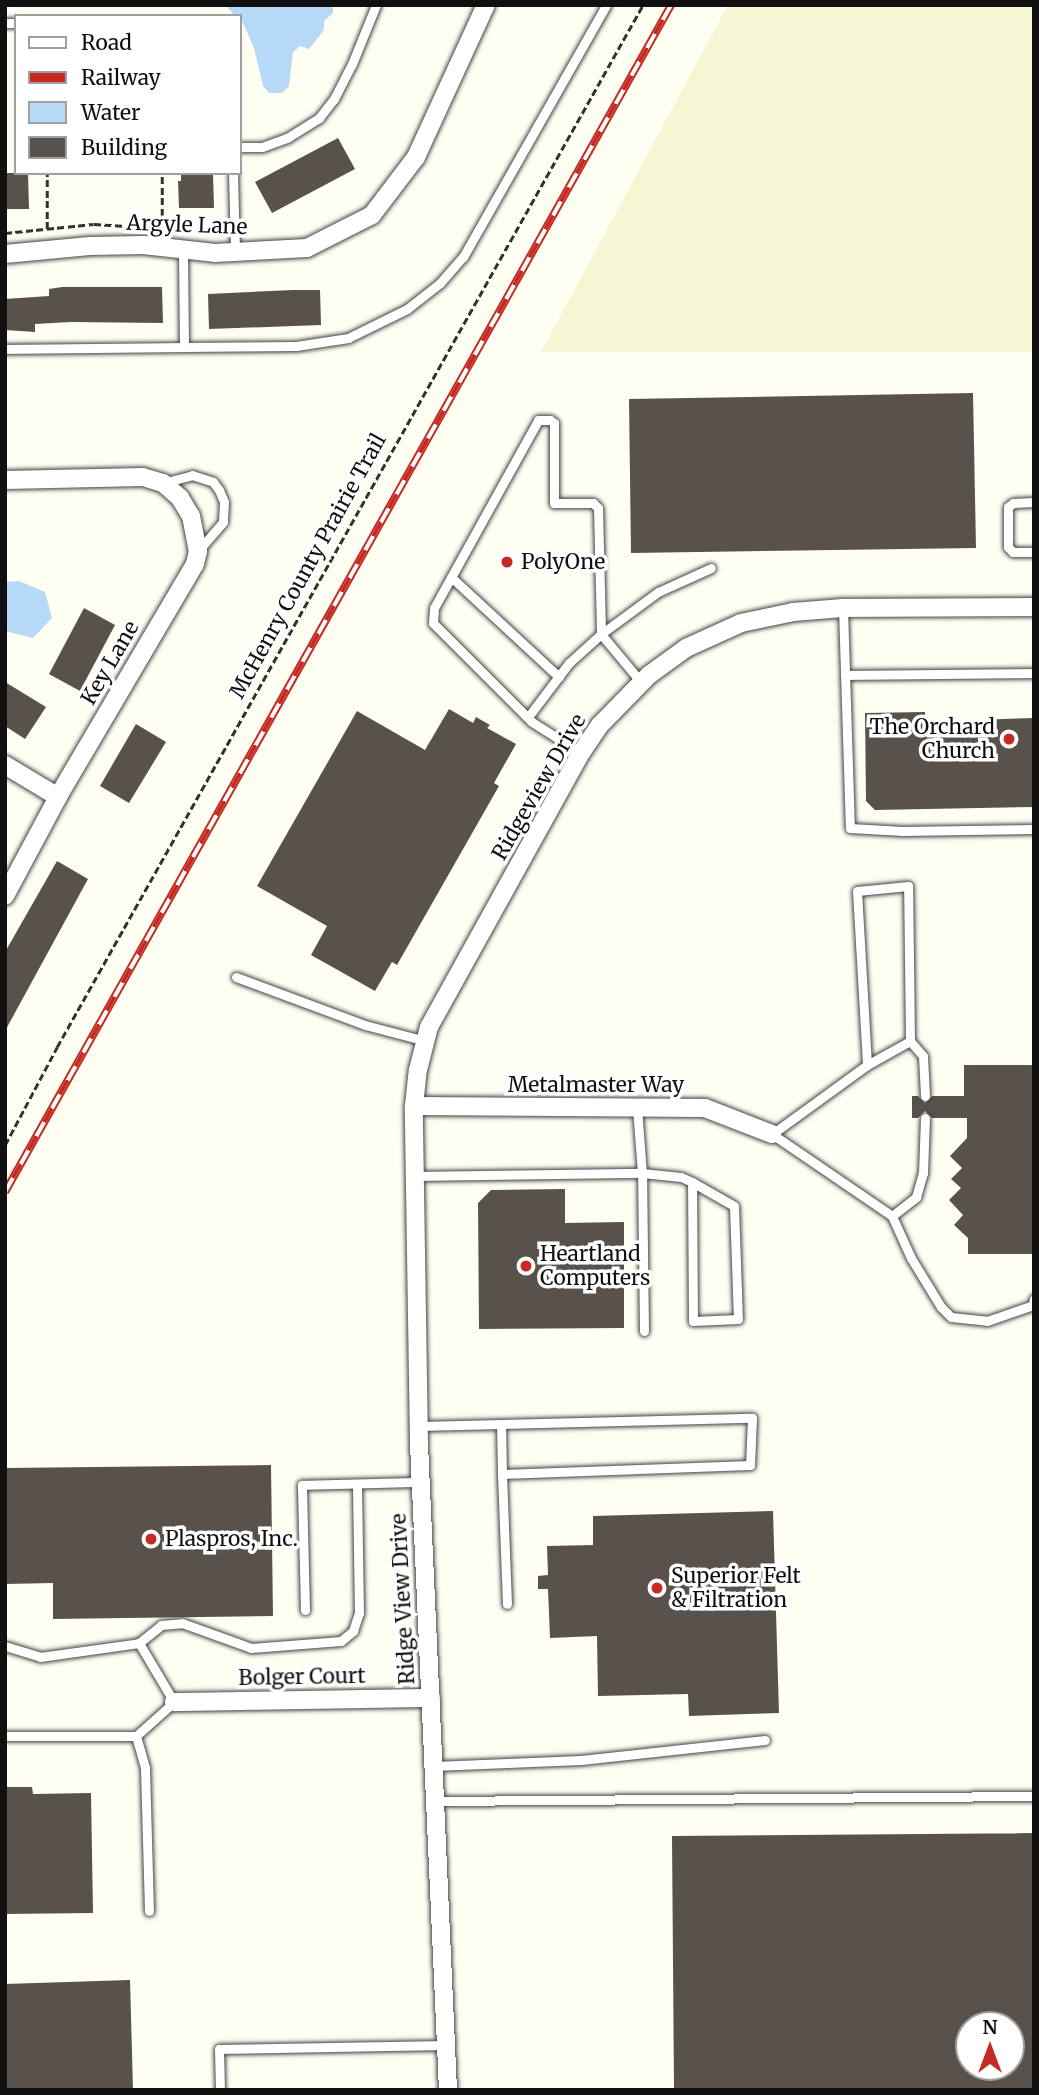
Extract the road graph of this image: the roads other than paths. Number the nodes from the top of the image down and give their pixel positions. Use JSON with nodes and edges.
{"nodes":[{"id":1,"x":376,"y":5,"type":"edge"},
{"id":2,"x":486,"y":5,"type":"edge"},
{"id":3,"x":607,"y":5,"type":"edge"},
{"id":4,"x":242,"y":147,"type":"edge"},
{"id":5,"x":233,"y":175,"type":"edge"},
{"id":6,"x":183,"y":249,"type":"junction"},
{"id":7,"x":234,"y":251,"type":"junction"},
{"id":8,"x":5,"y":254,"type":"edge"},
{"id":9,"x":184,"y":347,"type":"junction"},
{"id":10,"x":5,"y":349,"type":"edge"},
{"id":11,"x":5,"y":480,"type":"edge"},
{"id":12,"x":163,"y":482,"type":"junction"},
{"id":13,"x":1034,"y":502,"type":"edge"},
{"id":14,"x":198,"y":551,"type":"junction"},
{"id":15,"x":1034,"y":552,"type":"edge"},
{"id":16,"x":711,"y":568,"type":"dead end"},
{"id":17,"x":451,"y":578,"type":"junction"},
{"id":18,"x":1034,"y":607,"type":"edge"},
{"id":19,"x":843,"y":608,"type":"junction"},
{"id":20,"x":601,"y":634,"type":"junction"},
{"id":21,"x":1034,"y":673,"type":"edge"},
{"id":22,"x":845,"y":675,"type":"junction"},
{"id":23,"x":559,"y":677,"type":"junction"},
{"id":24,"x":641,"y":682,"type":"junction"},
{"id":25,"x":528,"y":717,"type":"junction"},
{"id":26,"x":581,"y":754,"type":"junction"},
{"id":27,"x":5,"y":765,"type":"edge"},
{"id":28,"x":58,"y":797,"type":"junction"},
{"id":29,"x":1034,"y":829,"type":"edge"},
{"id":30,"x":5,"y":896,"type":"edge"},
{"id":31,"x":236,"y":976,"type":"dead end"},
{"id":32,"x":426,"y":1041,"type":"junction"},
{"id":33,"x":910,"y":1041,"type":"junction"},
{"id":34,"x":867,"y":1065,"type":"junction"},
{"id":35,"x":925,"y":1096,"type":"dead end"},
{"id":36,"x":414,"y":1106,"type":"junction"},
{"id":37,"x":637,"y":1108,"type":"junction"},
{"id":38,"x":925,"y":1118,"type":"dead end"},
{"id":39,"x":772,"y":1134,"type":"junction"},
{"id":40,"x":642,"y":1173,"type":"junction"},
{"id":41,"x":416,"y":1176,"type":"junction"},
{"id":42,"x":692,"y":1182,"type":"junction"},
{"id":43,"x":892,"y":1216,"type":"junction"},
{"id":44,"x":1034,"y":1299,"type":"edge"},
{"id":45,"x":644,"y":1331,"type":"dead end"},
{"id":46,"x":501,"y":1424,"type":"junction"},
{"id":47,"x":419,"y":1426,"type":"junction"},
{"id":48,"x":502,"y":1474,"type":"junction"},
{"id":49,"x":420,"y":1482,"type":"junction"},
{"id":50,"x":357,"y":1485,"type":"junction"},
{"id":51,"x":507,"y":1604,"type":"dead end"},
{"id":52,"x":305,"y":1610,"type":"dead end"},
{"id":53,"x":139,"y":1643,"type":"junction"},
{"id":54,"x":5,"y":1646,"type":"edge"},
{"id":55,"x":431,"y":1698,"type":"junction"},
{"id":56,"x":174,"y":1702,"type":"junction"},
{"id":57,"x":5,"y":1736,"type":"edge"},
{"id":58,"x":136,"y":1736,"type":"junction"},
{"id":59,"x":765,"y":1740,"type":"dead end"},
{"id":60,"x":434,"y":1766,"type":"junction"},
{"id":61,"x":1034,"y":1796,"type":"edge"},
{"id":62,"x":436,"y":1801,"type":"junction"},
{"id":63,"x":149,"y":1911,"type":"dead end"},
{"id":64,"x":446,"y":2045,"type":"junction"},
{"id":65,"x":220,"y":2090,"type":"edge"},
{"id":66,"x":448,"y":2090,"type":"edge"}],
"edges":[{"from":1,"to":4,"type":"lane"},
{"from":2,"to":7,"type":"street","name":"Argyle Lane"},
{"from":3,"to":9,"type":"lane"},
{"from":5,"to":7,"type":"lane"},
{"from":6,"to":7,"type":"street","name":"Argyle Lane"},
{"from":6,"to":8,"type":"street","name":"Argyle Lane"},
{"from":6,"to":9,"type":"lane"},
{"from":9,"to":10,"type":"lane"},
{"from":11,"to":12,"type":"street","name":"Key Lane"},
{"from":12,"to":14,"type":"street"},
{"from":12,"to":14,"type":"lane","name":"Key Lane"},
{"from":13,"to":15,"type":"lane"},
{"from":14,"to":28,"type":"street","name":"Key Lane"},
{"from":16,"to":20,"type":"lane"},
{"from":17,"to":20,"type":"lane"},
{"from":17,"to":23,"type":"lane"},
{"from":17,"to":25,"type":"lane"},
{"from":18,"to":19,"type":"street","name":"Ridgeview Drive"},
{"from":19,"to":22,"type":"lane"},
{"from":19,"to":24,"type":"street","name":"Ridgeview Drive"},
{"from":20,"to":23,"type":"lane"},
{"from":20,"to":24,"type":"lane"},
{"from":21,"to":22,"type":"lane"},
{"from":22,"to":29,"type":"lane"},
{"from":23,"to":25,"type":"lane"},
{"from":24,"to":26,"type":"street","name":"Ridgeview Drive"},
{"from":25,"to":26,"type":"lane"},
{"from":26,"to":32,"type":"street","name":"Ridgeview Drive"},
{"from":27,"to":28,"type":"street"},
{"from":28,"to":30,"type":"street","name":"Key Lane"},
{"from":31,"to":32,"type":"lane"},
{"from":32,"to":36,"type":"street","name":"Ridgeview Drive"},
{"from":33,"to":34,"type":"lane"},
{"from":33,"to":34,"type":"lane"},
{"from":33,"to":35,"type":"lane"},
{"from":34,"to":39,"type":"lane"},
{"from":36,"to":37,"type":"street","name":"Metalmaster Way"},
{"from":36,"to":41,"type":"street","name":"Ridge View Drive"},
{"from":37,"to":39,"type":"street","name":"Metalmaster Way"},
{"from":37,"to":40,"type":"lane"},
{"from":38,"to":43,"type":"lane"},
{"from":39,"to":43,"type":"lane"},
{"from":40,"to":41,"type":"lane"},
{"from":40,"to":42,"type":"lane"},
{"from":40,"to":45,"type":"lane"},
{"from":41,"to":47,"type":"street","name":"Ridge View Drive"},
{"from":42,"to":42,"type":"lane"},
{"from":43,"to":44,"type":"lane"},
{"from":46,"to":47,"type":"lane"},
{"from":46,"to":48,"type":"lane"},
{"from":46,"to":48,"type":"lane"},
{"from":47,"to":49,"type":"street","name":"Ridge View Drive"},
{"from":48,"to":51,"type":"lane"},
{"from":49,"to":50,"type":"lane"},
{"from":49,"to":55,"type":"street","name":"Ridge View Drive"},
{"from":50,"to":52,"type":"lane"},
{"from":50,"to":53,"type":"lane"},
{"from":53,"to":54,"type":"lane"},
{"from":53,"to":56,"type":"lane"},
{"from":55,"to":56,"type":"street","name":"Bolger Court"},
{"from":55,"to":60,"type":"street","name":"Ridge View Drive"},
{"from":56,"to":58,"type":"lane"},
{"from":57,"to":58,"type":"lane"},
{"from":58,"to":63,"type":"lane"},
{"from":59,"to":60,"type":"lane"},
{"from":60,"to":62,"type":"street","name":"Ridge View Drive"},
{"from":61,"to":62,"type":"lane"},
{"from":62,"to":64,"type":"street","name":"Ridge View Drive"},
{"from":64,"to":65,"type":"lane"},
{"from":64,"to":66,"type":"street","name":"Ridge View Drive"}]}
